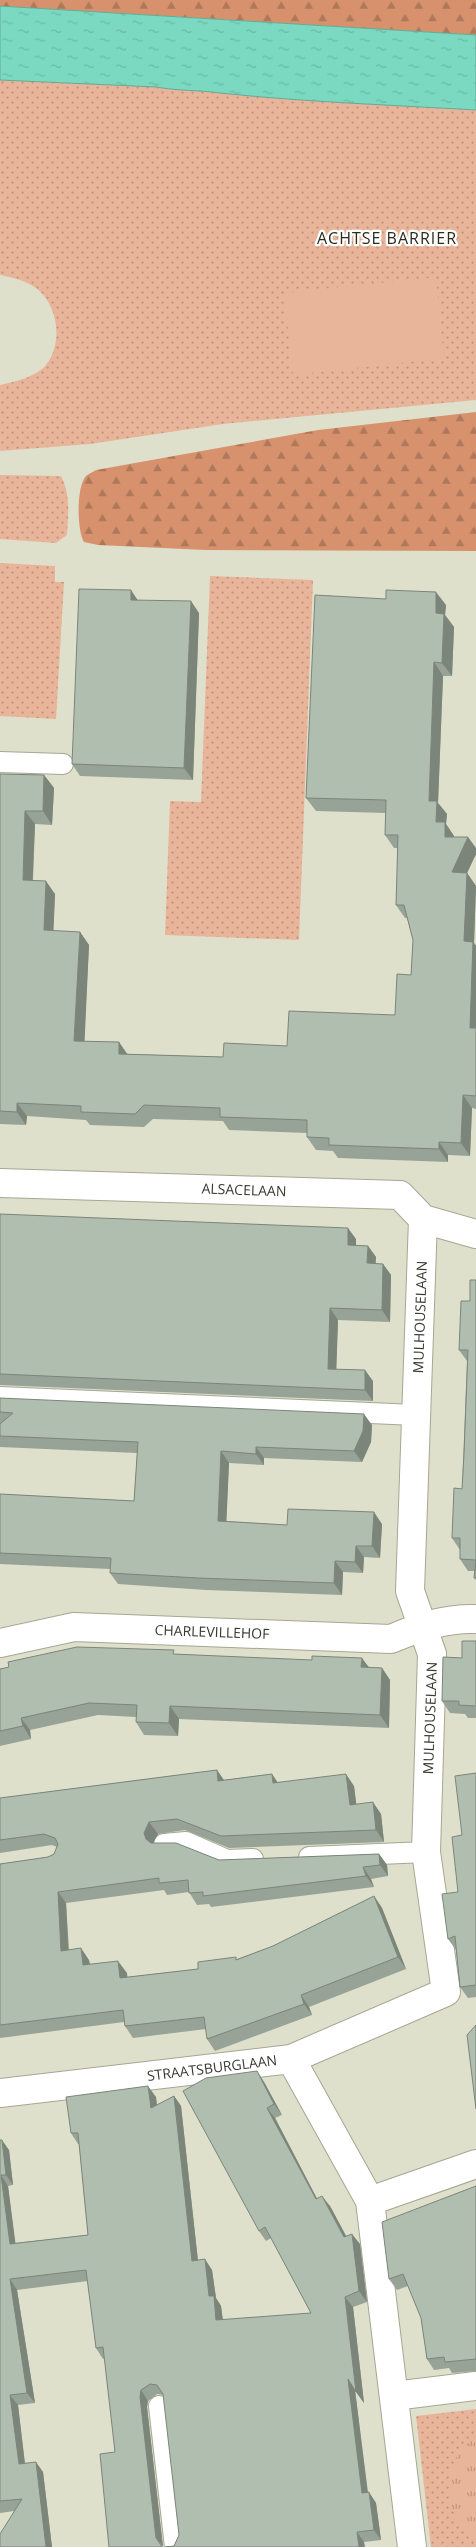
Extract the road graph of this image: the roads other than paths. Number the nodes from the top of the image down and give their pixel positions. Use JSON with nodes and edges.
{"nodes":[{"id":1,"x":0,"y":762,"type":"edge"},
{"id":2,"x":64,"y":764,"type":"dead end"},
{"id":3,"x":0,"y":1183,"type":"edge"},
{"id":4,"x":423,"y":1219,"type":"junction"},
{"id":5,"x":476,"y":1234,"type":"edge"},
{"id":6,"x":0,"y":1397,"type":"edge"},
{"id":7,"x":416,"y":1415,"type":"junction"},
{"id":8,"x":476,"y":1619,"type":"edge"},
{"id":9,"x":423,"y":1626,"type":"junction"},
{"id":10,"x":0,"y":1644,"type":"edge"},
{"id":11,"x":164,"y":1844,"type":"edge"},
{"id":12,"x":426,"y":1852,"type":"junction"},
{"id":13,"x":292,"y":2059,"type":"junction"},
{"id":14,"x":0,"y":2093,"type":"edge"},
{"id":15,"x":476,"y":2164,"type":"edge"},
{"id":16,"x":370,"y":2201,"type":"junction"},
{"id":17,"x":476,"y":2386,"type":"edge"},
{"id":18,"x":394,"y":2396,"type":"junction"},
{"id":19,"x":159,"y":2406,"type":"dead end"},
{"id":20,"x":175,"y":2547,"type":"edge"},
{"id":21,"x":412,"y":2547,"type":"edge"}],
"edges":[{"from":1,"to":2,"type":"lane"},
{"from":3,"to":4,"type":"street","name":"ALSACELAAN"},
{"from":4,"to":5,"type":"street"},
{"from":4,"to":7,"type":"street","name":"MULHOUSELAAN"},
{"from":6,"to":7,"type":"lane"},
{"from":7,"to":9,"type":"street","name":"MULHOUSELAAN"},
{"from":8,"to":9,"type":"street","name":"CHARLEVILLEHOF"},
{"from":9,"to":10,"type":"street","name":"CHARLEVILLEHOF"},
{"from":9,"to":12,"type":"street","name":"MULHOUSELAAN"},
{"from":11,"to":12,"type":"lane"},
{"from":12,"to":13,"type":"street","name":"MULHOUSELAAN"},
{"from":13,"to":14,"type":"street","name":"STRAATSBURGLAAN"},
{"from":13,"to":16,"type":"street","name":"STRAATSBURGLAAN"},
{"from":15,"to":16,"type":"street"},
{"from":16,"to":18,"type":"street","name":"STRAATSBURGLAAN"},
{"from":17,"to":18,"type":"street"},
{"from":18,"to":21,"type":"street","name":"STRAATSBURGLAAN"},
{"from":19,"to":20,"type":"lane"}]}
